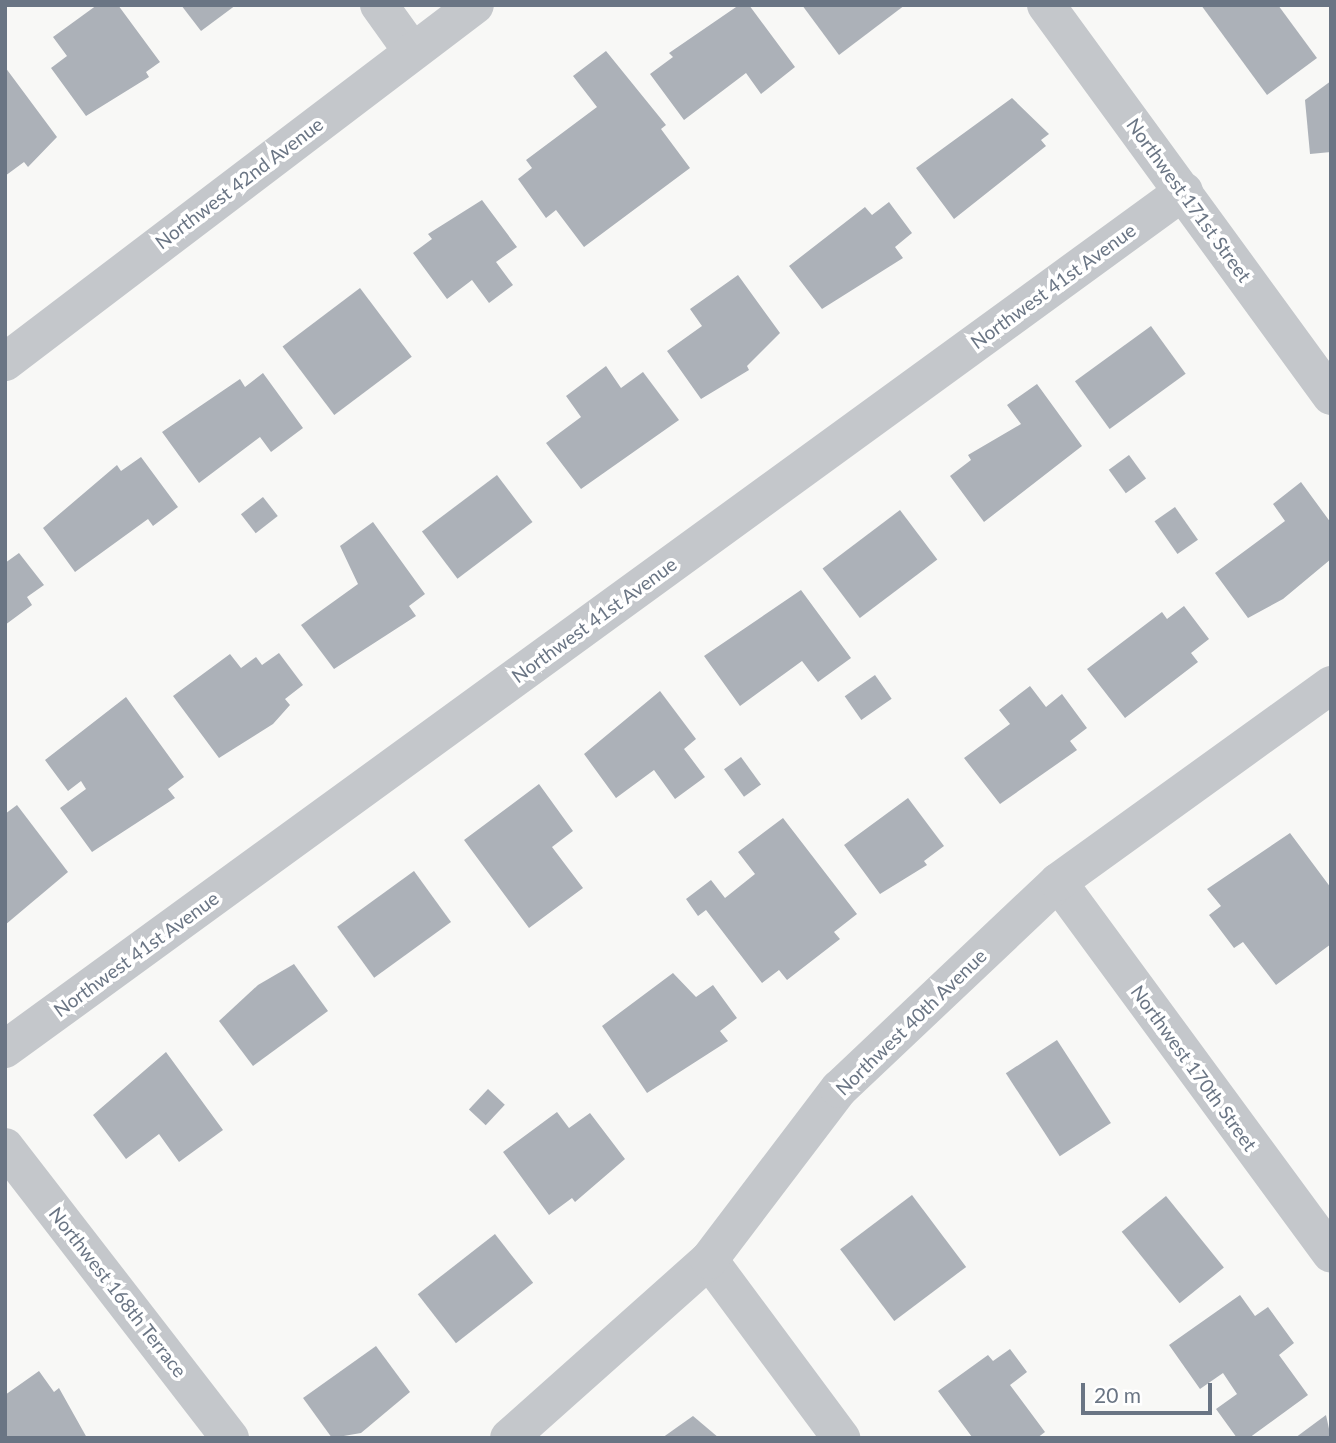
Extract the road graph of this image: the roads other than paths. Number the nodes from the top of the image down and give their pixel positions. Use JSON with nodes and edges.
{"nodes":[{"id":1,"x":379,"y":5,"type":"edge"},
{"id":2,"x":475,"y":5,"type":"edge"},
{"id":3,"x":1046,"y":5,"type":"edge"},
{"id":4,"x":412,"y":51,"type":"junction"},
{"id":5,"x":1184,"y":191,"type":"junction"},
{"id":6,"x":5,"y":362,"type":"edge"},
{"id":7,"x":1331,"y":396,"type":"edge"},
{"id":8,"x":1331,"y":685,"type":"edge"},
{"id":9,"x":1058,"y":882,"type":"junction"},
{"id":10,"x":5,"y":1049,"type":"edge"},
{"id":11,"x":5,"y":1147,"type":"edge"},
{"id":12,"x":1331,"y":1253,"type":"edge"},
{"id":13,"x":709,"y":1260,"type":"junction"},
{"id":14,"x":230,"y":1438,"type":"edge"},
{"id":15,"x":509,"y":1438,"type":"edge"},
{"id":16,"x":841,"y":1438,"type":"edge"}],
"edges":[{"from":1,"to":4,"type":"street"},
{"from":2,"to":4,"type":"street","name":"Northwest 42nd Avenue"},
{"from":3,"to":5,"type":"street","name":"Northwest 171st Street"},
{"from":4,"to":6,"type":"street","name":"Northwest 42nd Avenue"},
{"from":5,"to":7,"type":"street","name":"Northwest 171st Street"},
{"from":5,"to":10,"type":"street","name":"Northwest 41st Avenue"},
{"from":8,"to":9,"type":"street","name":"Northwest 40th Avenue"},
{"from":9,"to":12,"type":"street","name":"Northwest 170th Street"},
{"from":9,"to":13,"type":"street","name":"Northwest 40th Avenue"},
{"from":11,"to":14,"type":"street","name":"Northwest 168th Terrace"},
{"from":13,"to":15,"type":"street","name":"Northwest 40th Avenue"},
{"from":13,"to":16,"type":"street"}]}
